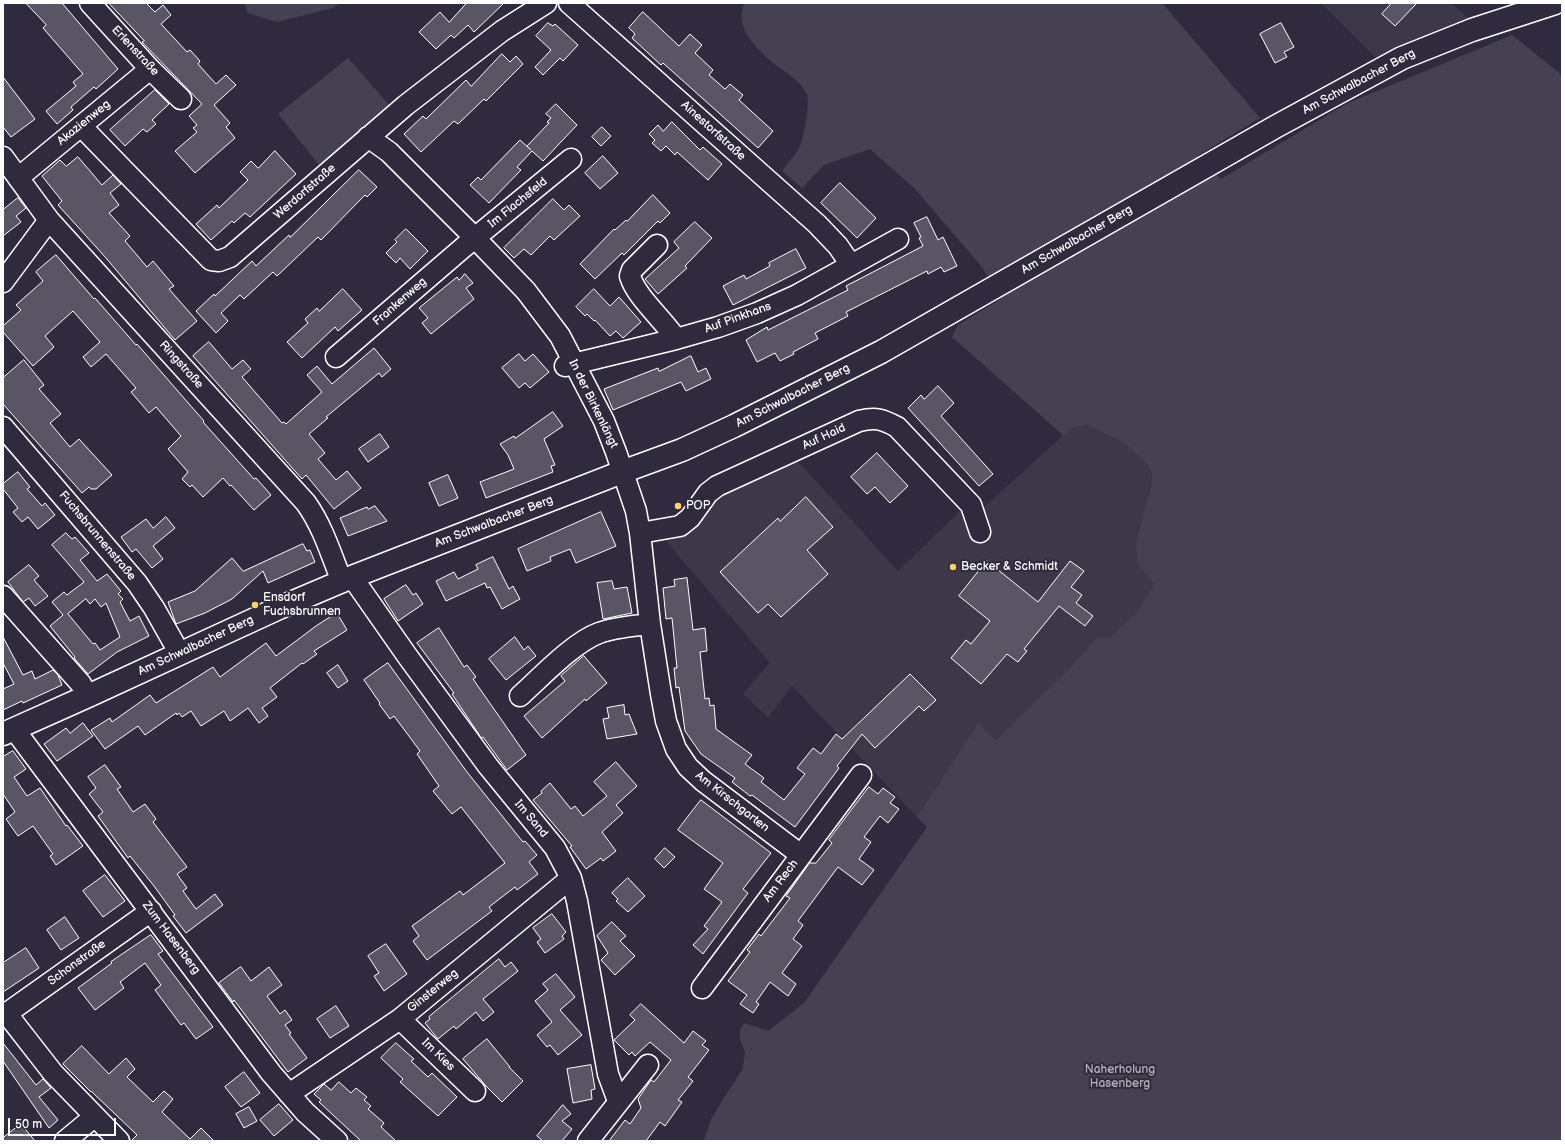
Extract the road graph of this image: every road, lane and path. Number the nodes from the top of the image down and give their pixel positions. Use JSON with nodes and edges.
{"nodes":[{"id":1,"x":90,"y":3,"type":"edge"},
{"id":2,"x":546,"y":3,"type":"edge"},
{"id":3,"x":569,"y":3,"type":"edge"},
{"id":4,"x":1555,"y":3,"type":"edge"},
{"id":5,"x":150,"y":69,"type":"junction"},
{"id":6,"x":181,"y":99,"type":"dead end"},
{"id":7,"x":81,"y":126,"type":"junction"},
{"id":8,"x":368,"y":138,"type":"junction"},
{"id":9,"x":3,"y":157,"type":"edge"},
{"id":10,"x":571,"y":159,"type":"dead end"},
{"id":11,"x":18,"y":178,"type":"junction"},
{"id":12,"x":49,"y":220,"type":"junction"},
{"id":13,"x":898,"y":239,"type":"dead end"},
{"id":14,"x":470,"y":242,"type":"junction"},
{"id":15,"x":657,"y":245,"type":"dead end"},
{"id":16,"x":851,"y":265,"type":"junction"},
{"id":17,"x":3,"y":282,"type":"edge"},
{"id":18,"x":676,"y":339,"type":"junction"},
{"id":19,"x":336,"y":357,"type":"dead end"},
{"id":20,"x":570,"y":364,"type":"junction"},
{"id":21,"x":3,"y":427,"type":"edge"},
{"id":22,"x":622,"y":472,"type":"junction"},
{"id":23,"x":640,"y":532,"type":"junction"},
{"id":24,"x":980,"y":532,"type":"dead end"},
{"id":25,"x":347,"y":580,"type":"junction"},
{"id":26,"x":3,"y":596,"type":"edge"},
{"id":27,"x":650,"y":624,"type":"junction"},
{"id":28,"x":180,"y":654,"type":"junction"},
{"id":29,"x":88,"y":696,"type":"junction"},
{"id":30,"x":520,"y":696,"type":"dead end"},
{"id":31,"x":8,"y":731,"type":"edge"},
{"id":32,"x":861,"y":775,"type":"dead end"},
{"id":33,"x":801,"y":855,"type":"junction"},
{"id":34,"x":571,"y":878,"type":"junction"},
{"id":35,"x":150,"y":910,"type":"junction"},
{"id":36,"x":702,"y":988,"type":"dead end"},
{"id":37,"x":5,"y":1015,"type":"edge"},
{"id":38,"x":400,"y":1019,"type":"junction"},
{"id":39,"x":648,"y":1065,"type":"dead end"},
{"id":40,"x":475,"y":1091,"type":"dead end"},
{"id":41,"x":289,"y":1094,"type":"junction"},
{"id":42,"x":618,"y":1101,"type":"junction"},
{"id":43,"x":94,"y":1117,"type":"junction"},
{"id":44,"x":65,"y":1141,"type":"edge"},
{"id":45,"x":119,"y":1141,"type":"edge"},
{"id":46,"x":337,"y":1141,"type":"edge"},
{"id":47,"x":588,"y":1141,"type":"edge"}],
"edges":[{"from":1,"to":5,"type":"street","name":"Erlenstraße"},
{"from":2,"to":8,"type":"street","name":"Werdorfstraße"},
{"from":3,"to":16,"type":"street","name":"Ainestorfstraße"},
{"from":4,"to":22,"type":"main road","name":"Am Schwalbacher Berg"},
{"from":5,"to":6,"type":"street","name":"Erlenstraße"},
{"from":5,"to":7,"type":"street","name":"Akazienweg"},
{"from":7,"to":8,"type":"street","name":"Werdorfstraße"},
{"from":7,"to":11,"type":"street","name":"Akazienweg"},
{"from":8,"to":14,"type":"street","name":"In der Birkenlängt"},
{"from":9,"to":11,"type":"street","name":"Ringstraße"},
{"from":10,"to":14,"type":"street","name":"Im Flachsfeld"},
{"from":11,"to":12,"type":"street","name":"Ringstraße"},
{"from":12,"to":17,"type":"street"},
{"from":12,"to":25,"type":"street","name":"Ringstraße"},
{"from":13,"to":16,"type":"street","name":"Auf Pinkhans"},
{"from":14,"to":19,"type":"street","name":"Frankenweg"},
{"from":14,"to":20,"type":"street","name":"In der Birkenlängt"},
{"from":15,"to":18,"type":"street"},
{"from":16,"to":18,"type":"street","name":"Auf Pinkhans"},
{"from":18,"to":20,"type":"street","name":"Auf Pinkhans"},
{"from":20,"to":22,"type":"street","name":"In der Birkenlängt"},
{"from":21,"to":28,"type":"street","name":"Fuchsbrunnenstraße"},
{"from":22,"to":23,"type":"street","name":"Am Kirschgarten"},
{"from":22,"to":25,"type":"main road","name":"Am Schwalbacher Berg"},
{"from":23,"to":24,"type":"street","name":"Auf Haid"},
{"from":23,"to":27,"type":"street","name":"Am Kirschgarten"},
{"from":25,"to":28,"type":"main road","name":"Am Schwalbacher Berg"},
{"from":25,"to":34,"type":"street","name":"Im Sand"},
{"from":26,"to":29,"type":"street"},
{"from":27,"to":30,"type":"street"},
{"from":27,"to":33,"type":"street","name":"Am Kirschgarten"},
{"from":28,"to":29,"type":"main road","name":"Am Schwalbacher Berg"},
{"from":29,"to":31,"type":"main road","name":"Am Schwalbacher Berg"},
{"from":31,"to":35,"type":"street","name":"Zum Hasenberg"},
{"from":32,"to":33,"type":"street","name":"Am Rech"},
{"from":33,"to":36,"type":"street","name":"Am Rech"},
{"from":34,"to":38,"type":"street","name":"Ginsterweg"},
{"from":34,"to":42,"type":"street","name":"Im Sand"},
{"from":35,"to":37,"type":"street","name":"Schonstraße"},
{"from":35,"to":41,"type":"street","name":"Zum Hasenberg"},
{"from":37,"to":43,"type":"street"},
{"from":38,"to":40,"type":"street","name":"Im Kies"},
{"from":38,"to":41,"type":"street","name":"Ginsterweg"},
{"from":39,"to":42,"type":"street"},
{"from":41,"to":46,"type":"street","name":"Zum Hasenberg"},
{"from":42,"to":47,"type":"street"},
{"from":43,"to":44,"type":"street"},
{"from":43,"to":45,"type":"street"}]}
